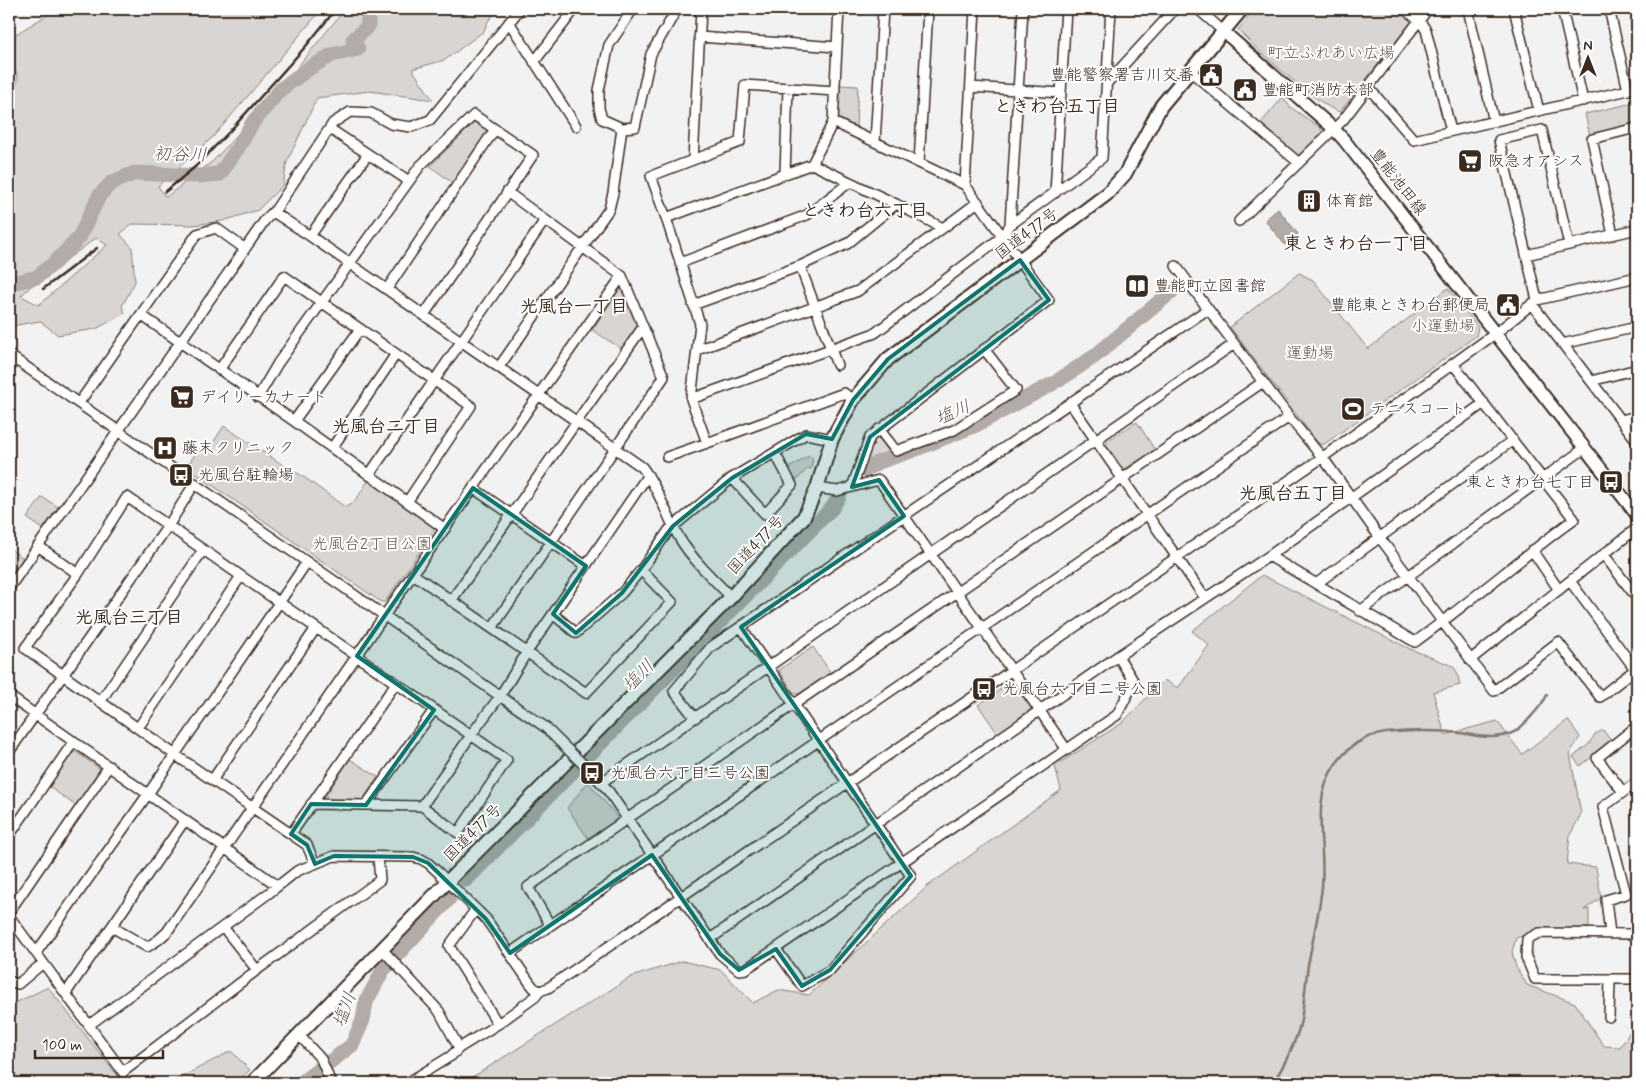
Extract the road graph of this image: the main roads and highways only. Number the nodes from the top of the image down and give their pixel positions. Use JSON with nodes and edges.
{"nodes":[{"id":1,"x":1242,"y":9,"type":"edge"},
{"id":2,"x":1223,"y":31,"type":"junction"},
{"id":3,"x":1637,"y":515,"type":"edge"},
{"id":4,"x":252,"y":1083,"type":"edge"}],
"edges":[{"from":1,"to":2,"type":"highway","name":"国道477号"},
{"from":2,"to":3,"type":"main road","name":"豊能池田線"},
{"from":2,"to":4,"type":"highway","name":"国道477号"}]}
